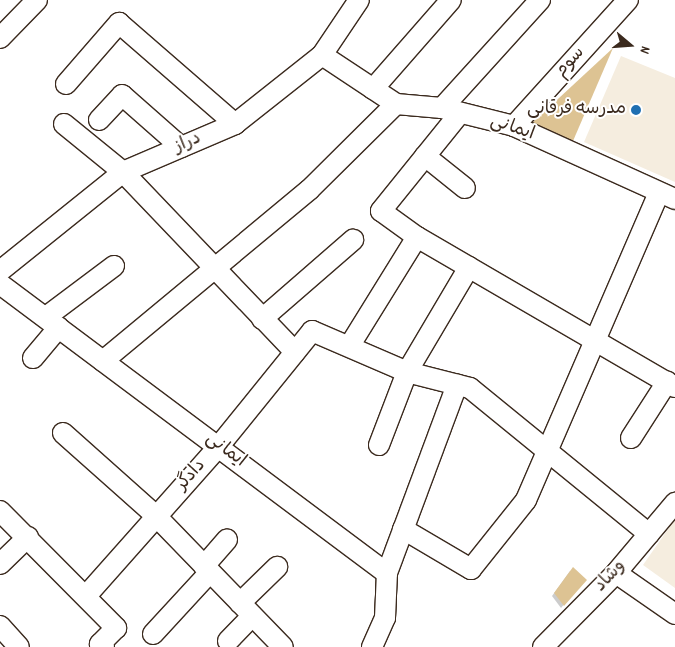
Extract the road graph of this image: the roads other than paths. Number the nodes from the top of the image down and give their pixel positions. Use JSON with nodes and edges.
{"nodes":[{"id":1,"x":37,"y":0,"type":"edge"},
{"id":2,"x":359,"y":0,"type":"edge"},
{"id":3,"x":451,"y":0,"type":"edge"},
{"id":4,"x":540,"y":0,"type":"edge"},
{"id":5,"x":628,"y":0,"type":"edge"},
{"id":6,"x":0,"y":38,"type":"edge"},
{"id":7,"x":322,"y":55,"type":"junction"},
{"id":8,"x":66,"y":84,"type":"dead end"},
{"id":9,"x":373,"y":89,"type":"junction"},
{"id":10,"x":396,"y":104,"type":"junction"},
{"id":11,"x":451,"y":110,"type":"junction"},
{"id":12,"x":99,"y":120,"type":"dead end"},
{"id":13,"x":64,"y":124,"type":"dead end"},
{"id":14,"x":235,"y":124,"type":"junction"},
{"id":15,"x":514,"y":126,"type":"junction"},
{"id":16,"x":181,"y":147,"type":"junction"},
{"id":17,"x":425,"y":156,"type":"junction"},
{"id":18,"x":123,"y":172,"type":"junction"},
{"id":19,"x":465,"y":188,"type":"dead end"},
{"id":20,"x":667,"y":196,"type":"edge"},
{"id":21,"x":417,"y":237,"type":"junction"},
{"id":22,"x":353,"y":240,"type":"dead end"},
{"id":23,"x":114,"y":266,"type":"dead end"},
{"id":24,"x":469,"y":267,"type":"junction"},
{"id":25,"x":214,"y":268,"type":"junction"},
{"id":26,"x":0,"y":272,"type":"edge"},
{"id":27,"x":0,"y":284,"type":"edge"},
{"id":28,"x":262,"y":319,"type":"junction"},
{"id":29,"x":52,"y":322,"type":"junction"},
{"id":30,"x":598,"y":339,"type":"junction"},
{"id":31,"x":350,"y":345,"type":"junction"},
{"id":32,"x":295,"y":352,"type":"junction"},
{"id":33,"x":33,"y":358,"type":"dead end"},
{"id":34,"x":103,"y":361,"type":"junction"},
{"id":35,"x":407,"y":372,"type":"junction"},
{"id":36,"x":671,"y":384,"type":"edge"},
{"id":37,"x":457,"y":386,"type":"junction"},
{"id":38,"x":63,"y":434,"type":"dead end"},
{"id":39,"x":631,"y":438,"type":"dead end"},
{"id":40,"x":379,"y":445,"type":"dead end"},
{"id":41,"x":218,"y":446,"type":"junction"},
{"id":42,"x":546,"y":451,"type":"junction"},
{"id":43,"x":675,"y":503,"type":"edge"},
{"id":44,"x":0,"y":511,"type":"edge"},
{"id":45,"x":156,"y":516,"type":"junction"},
{"id":46,"x":403,"y":529,"type":"junction"},
{"id":47,"x":649,"y":534,"type":"junction"},
{"id":48,"x":28,"y":537,"type":"junction"},
{"id":49,"x":227,"y":540,"type":"dead end"},
{"id":50,"x":0,"y":564,"type":"edge"},
{"id":51,"x":277,"y":567,"type":"dead end"},
{"id":52,"x":207,"y":569,"type":"junction"},
{"id":53,"x":387,"y":573,"type":"junction"},
{"id":54,"x":616,"y":573,"type":"junction"},
{"id":55,"x":86,"y":596,"type":"junction"},
{"id":56,"x":246,"y":610,"type":"junction"},
{"id":57,"x":675,"y":614,"type":"edge"},
{"id":58,"x":0,"y":626,"type":"edge"},
{"id":59,"x":153,"y":634,"type":"dead end"},
{"id":60,"x":228,"y":641,"type":"dead end"},
{"id":61,"x":100,"y":646,"type":"edge"},
{"id":62,"x":19,"y":647,"type":"edge"},
{"id":63,"x":283,"y":647,"type":"edge"},
{"id":64,"x":372,"y":647,"type":"edge"},
{"id":65,"x":543,"y":647,"type":"edge"}],
"edges":[{"from":1,"to":6,"type":"street"},
{"from":2,"to":7,"type":"street","name":"دراز"},
{"from":3,"to":9,"type":"street"},
{"from":4,"to":11,"type":"street"},
{"from":5,"to":15,"type":"street","name":"سوم"},
{"from":7,"to":9,"type":"street","name":"ایمانی"},
{"from":7,"to":14,"type":"street","name":"دراز"},
{"from":8,"to":14,"type":"street"},
{"from":9,"to":10,"type":"street","name":"ایمانی"},
{"from":10,"to":11,"type":"street","name":"ایمانی"},
{"from":10,"to":25,"type":"street"},
{"from":11,"to":15,"type":"street","name":"ایمانی"},
{"from":11,"to":17,"type":"street"},
{"from":12,"to":16,"type":"street"},
{"from":13,"to":18,"type":"street"},
{"from":14,"to":16,"type":"street","name":"دراز"},
{"from":15,"to":20,"type":"street","name":"ایمانی"},
{"from":16,"to":18,"type":"street","name":"دراز"},
{"from":17,"to":19,"type":"street"},
{"from":17,"to":21,"type":"street"},
{"from":18,"to":25,"type":"street"},
{"from":18,"to":26,"type":"street","name":"دراز"},
{"from":20,"to":30,"type":"street"},
{"from":21,"to":24,"type":"street"},
{"from":21,"to":31,"type":"street"},
{"from":22,"to":28,"type":"street"},
{"from":23,"to":29,"type":"street"},
{"from":24,"to":30,"type":"street"},
{"from":24,"to":35,"type":"street"},
{"from":25,"to":28,"type":"street"},
{"from":25,"to":34,"type":"street"},
{"from":27,"to":29,"type":"street","name":"ایمانی"},
{"from":28,"to":32,"type":"street"},
{"from":29,"to":33,"type":"street"},
{"from":29,"to":34,"type":"street","name":"ایمانی"},
{"from":30,"to":36,"type":"street"},
{"from":30,"to":42,"type":"street"},
{"from":31,"to":32,"type":"street","name":"دادگر"},
{"from":31,"to":35,"type":"street"},
{"from":32,"to":41,"type":"street","name":"دادگر"},
{"from":34,"to":41,"type":"street","name":"ایمانی"},
{"from":35,"to":37,"type":"street"},
{"from":35,"to":40,"type":"street"},
{"from":36,"to":39,"type":"street"},
{"from":37,"to":42,"type":"street"},
{"from":37,"to":46,"type":"street"},
{"from":38,"to":45,"type":"street"},
{"from":41,"to":45,"type":"street","name":"دادگر"},
{"from":41,"to":53,"type":"street","name":"ایمانی"},
{"from":42,"to":46,"type":"street"},
{"from":42,"to":47,"type":"street"},
{"from":43,"to":47,"type":"street","name":"وشاد"},
{"from":44,"to":48,"type":"street"},
{"from":45,"to":52,"type":"street"},
{"from":45,"to":55,"type":"street","name":"دادگر"},
{"from":46,"to":53,"type":"street"},
{"from":47,"to":54,"type":"street","name":"وشاد"},
{"from":48,"to":50,"type":"street"},
{"from":48,"to":55,"type":"street"},
{"from":49,"to":52,"type":"street"},
{"from":51,"to":56,"type":"street"},
{"from":52,"to":56,"type":"street"},
{"from":52,"to":59,"type":"street"},
{"from":53,"to":64,"type":"street"},
{"from":54,"to":57,"type":"street"},
{"from":54,"to":65,"type":"street","name":"وشاد"},
{"from":55,"to":61,"type":"street"},
{"from":56,"to":60,"type":"street"},
{"from":56,"to":63,"type":"street"},
{"from":58,"to":62,"type":"street"}]}
